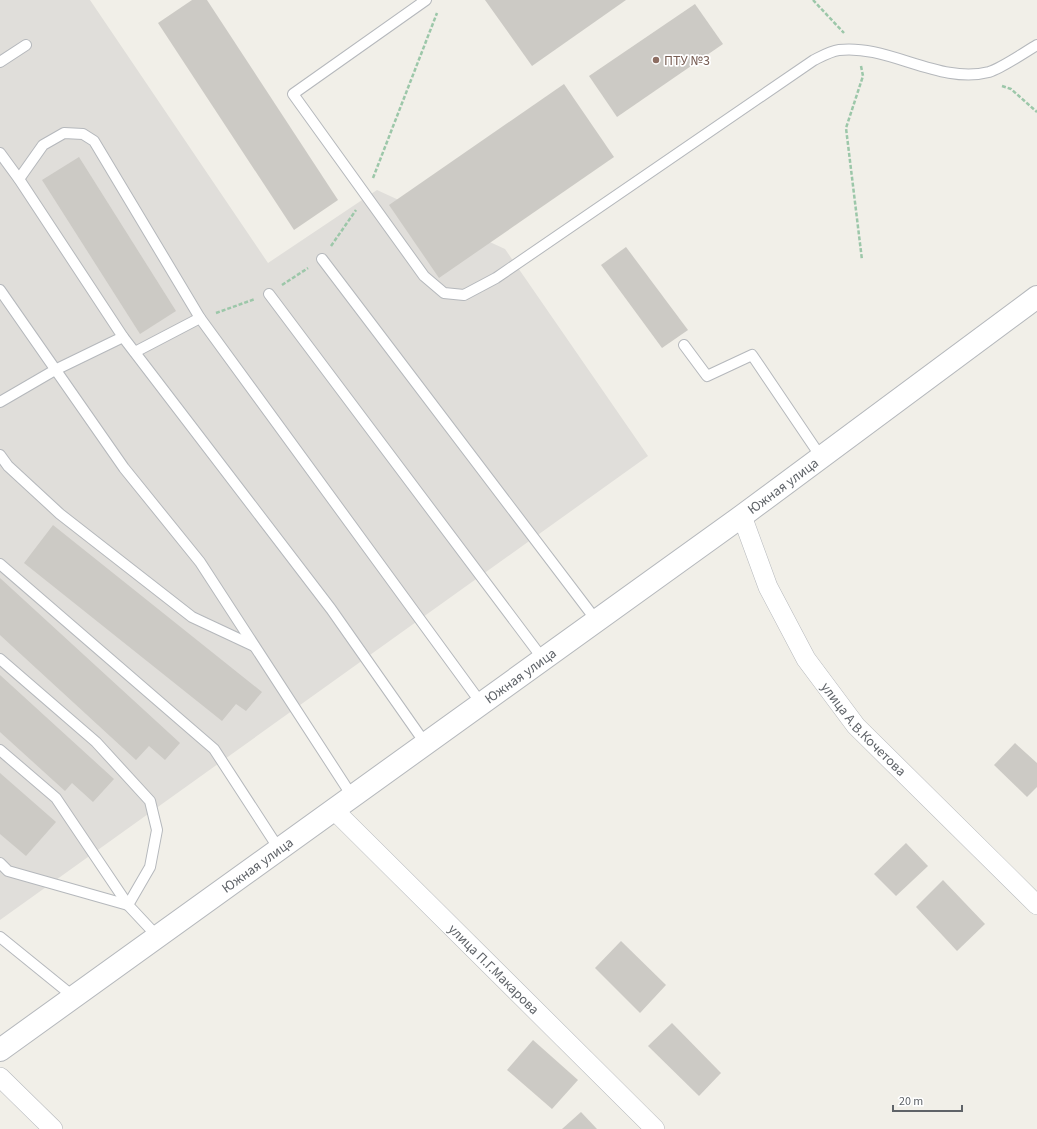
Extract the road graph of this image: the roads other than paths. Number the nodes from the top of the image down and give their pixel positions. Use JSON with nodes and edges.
{"nodes":[{"id":1,"x":426,"y":0,"type":"edge"},
{"id":2,"x":26,"y":45,"type":"dead end"},
{"id":3,"x":1037,"y":45,"type":"edge"},
{"id":4,"x":0,"y":62,"type":"edge"},
{"id":5,"x":0,"y":153,"type":"edge"},
{"id":6,"x":19,"y":179,"type":"junction"},
{"id":7,"x":322,"y":259,"type":"dead end"},
{"id":8,"x":0,"y":290,"type":"edge"},
{"id":9,"x":269,"y":294,"type":"dead end"},
{"id":10,"x":1037,"y":297,"type":"edge"},
{"id":11,"x":200,"y":318,"type":"junction"},
{"id":12,"x":122,"y":337,"type":"junction"},
{"id":13,"x":684,"y":345,"type":"dead end"},
{"id":14,"x":135,"y":352,"type":"junction"},
{"id":15,"x":55,"y":370,"type":"junction"},
{"id":16,"x":0,"y":402,"type":"edge"},
{"id":17,"x":0,"y":456,"type":"edge"},
{"id":18,"x":821,"y":457,"type":"junction"},
{"id":19,"x":742,"y":516,"type":"junction"},
{"id":20,"x":0,"y":564,"type":"edge"},
{"id":21,"x":596,"y":620,"type":"junction"},
{"id":22,"x":254,"y":646,"type":"junction"},
{"id":23,"x":0,"y":659,"type":"edge"},
{"id":24,"x":543,"y":659,"type":"junction"},
{"id":25,"x":481,"y":703,"type":"junction"},
{"id":26,"x":425,"y":743,"type":"junction"},
{"id":27,"x":0,"y":750,"type":"edge"},
{"id":28,"x":352,"y":796,"type":"junction"},
{"id":29,"x":333,"y":809,"type":"junction"},
{"id":30,"x":279,"y":849,"type":"junction"},
{"id":31,"x":0,"y":863,"type":"edge"},
{"id":32,"x":128,"y":905,"type":"junction"},
{"id":33,"x":1037,"y":905,"type":"edge"},
{"id":34,"x":157,"y":936,"type":"junction"},
{"id":35,"x":0,"y":937,"type":"edge"},
{"id":36,"x":74,"y":997,"type":"junction"},
{"id":37,"x":0,"y":1050,"type":"edge"},
{"id":38,"x":0,"y":1077,"type":"edge"},
{"id":39,"x":53,"y":1129,"type":"edge"},
{"id":40,"x":655,"y":1129,"type":"edge"}],
"edges":[{"from":1,"to":3,"type":"lane"},
{"from":2,"to":4,"type":"lane"},
{"from":5,"to":6,"type":"lane"},
{"from":6,"to":11,"type":"lane"},
{"from":6,"to":12,"type":"lane"},
{"from":7,"to":21,"type":"lane"},
{"from":8,"to":15,"type":"lane"},
{"from":9,"to":24,"type":"lane"},
{"from":10,"to":18,"type":"street","name":"Южная улица"},
{"from":11,"to":14,"type":"lane"},
{"from":11,"to":25,"type":"lane"},
{"from":12,"to":14,"type":"lane"},
{"from":12,"to":15,"type":"lane"},
{"from":13,"to":18,"type":"lane"},
{"from":14,"to":26,"type":"lane"},
{"from":15,"to":16,"type":"lane"},
{"from":15,"to":22,"type":"lane"},
{"from":17,"to":22,"type":"lane"},
{"from":18,"to":19,"type":"street","name":"Южная улица"},
{"from":19,"to":21,"type":"street","name":"Южная улица"},
{"from":19,"to":33,"type":"street","name":"улица А.В.Кочетова"},
{"from":20,"to":30,"type":"lane"},
{"from":21,"to":24,"type":"street","name":"Южная улица"},
{"from":22,"to":28,"type":"lane"},
{"from":23,"to":32,"type":"lane"},
{"from":24,"to":25,"type":"street","name":"Южная улица"},
{"from":25,"to":26,"type":"street","name":"Южная улица"},
{"from":26,"to":28,"type":"street","name":"Южная улица"},
{"from":27,"to":32,"type":"lane"},
{"from":28,"to":29,"type":"street","name":"Южная улица"},
{"from":29,"to":30,"type":"street","name":"Южная улица"},
{"from":29,"to":40,"type":"street","name":"улица П.Г.Макарова"},
{"from":30,"to":34,"type":"street","name":"Южная улица"},
{"from":31,"to":32,"type":"lane"},
{"from":32,"to":34,"type":"lane"},
{"from":34,"to":36,"type":"street","name":"Южная улица"},
{"from":35,"to":36,"type":"lane"},
{"from":36,"to":37,"type":"street","name":"Южная улица"},
{"from":38,"to":39,"type":"street"}]}
